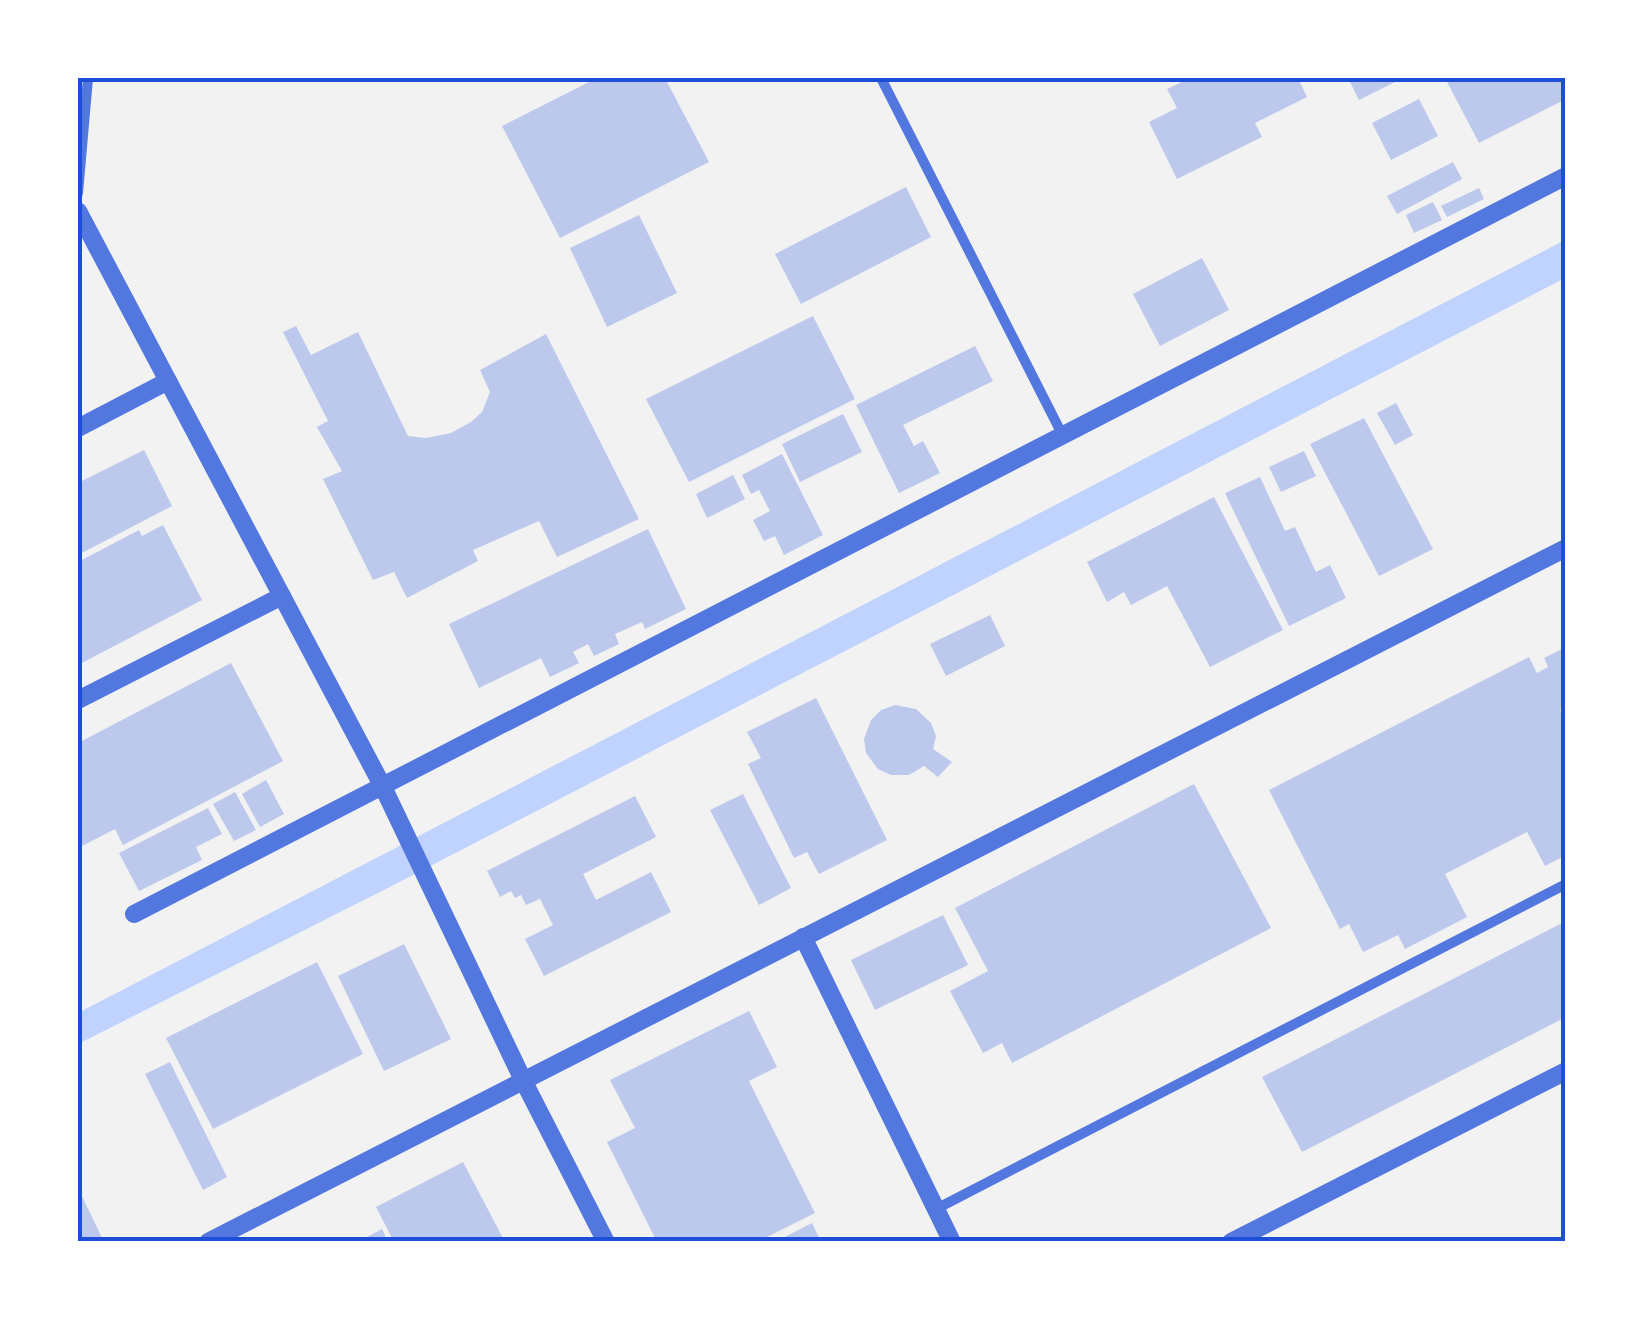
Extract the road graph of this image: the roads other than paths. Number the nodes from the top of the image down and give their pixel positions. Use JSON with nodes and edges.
{"nodes":[{"id":1,"x":88,"y":78,"type":"edge"},
{"id":2,"x":881,"y":78,"type":"edge"},
{"id":3,"x":1566,"y":176,"type":"edge"},
{"id":4,"x":78,"y":193,"type":"edge"},
{"id":5,"x":78,"y":211,"type":"edge"},
{"id":6,"x":168,"y":381,"type":"junction"},
{"id":7,"x":78,"y":428,"type":"edge"},
{"id":8,"x":1062,"y":434,"type":"junction"},
{"id":9,"x":1566,"y":548,"type":"edge"},
{"id":10,"x":282,"y":596,"type":"junction"},
{"id":11,"x":78,"y":700,"type":"edge"},
{"id":12,"x":383,"y":787,"type":"junction"},
{"id":13,"x":1566,"y":884,"type":"edge"},
{"id":14,"x":134,"y":914,"type":"dead end"},
{"id":15,"x":803,"y":937,"type":"junction"},
{"id":16,"x":1566,"y":1071,"type":"edge"},
{"id":17,"x":523,"y":1080,"type":"junction"},
{"id":18,"x":936,"y":1209,"type":"junction"},
{"id":19,"x":208,"y":1242,"type":"edge"},
{"id":20,"x":606,"y":1242,"type":"edge"},
{"id":21,"x":952,"y":1242,"type":"edge"},
{"id":22,"x":1231,"y":1242,"type":"edge"}],
"edges":[{"from":1,"to":4,"type":"street"},
{"from":2,"to":8,"type":"street"},
{"from":3,"to":8,"type":"street"},
{"from":5,"to":6,"type":"street"},
{"from":6,"to":7,"type":"street"},
{"from":6,"to":10,"type":"street"},
{"from":8,"to":12,"type":"street"},
{"from":9,"to":15,"type":"street"},
{"from":10,"to":11,"type":"street"},
{"from":10,"to":12,"type":"street"},
{"from":12,"to":14,"type":"street"},
{"from":12,"to":17,"type":"street"},
{"from":13,"to":18,"type":"street"},
{"from":15,"to":17,"type":"street"},
{"from":15,"to":18,"type":"street"},
{"from":16,"to":22,"type":"street"},
{"from":17,"to":19,"type":"street"},
{"from":17,"to":20,"type":"street"},
{"from":18,"to":21,"type":"street"}]}
